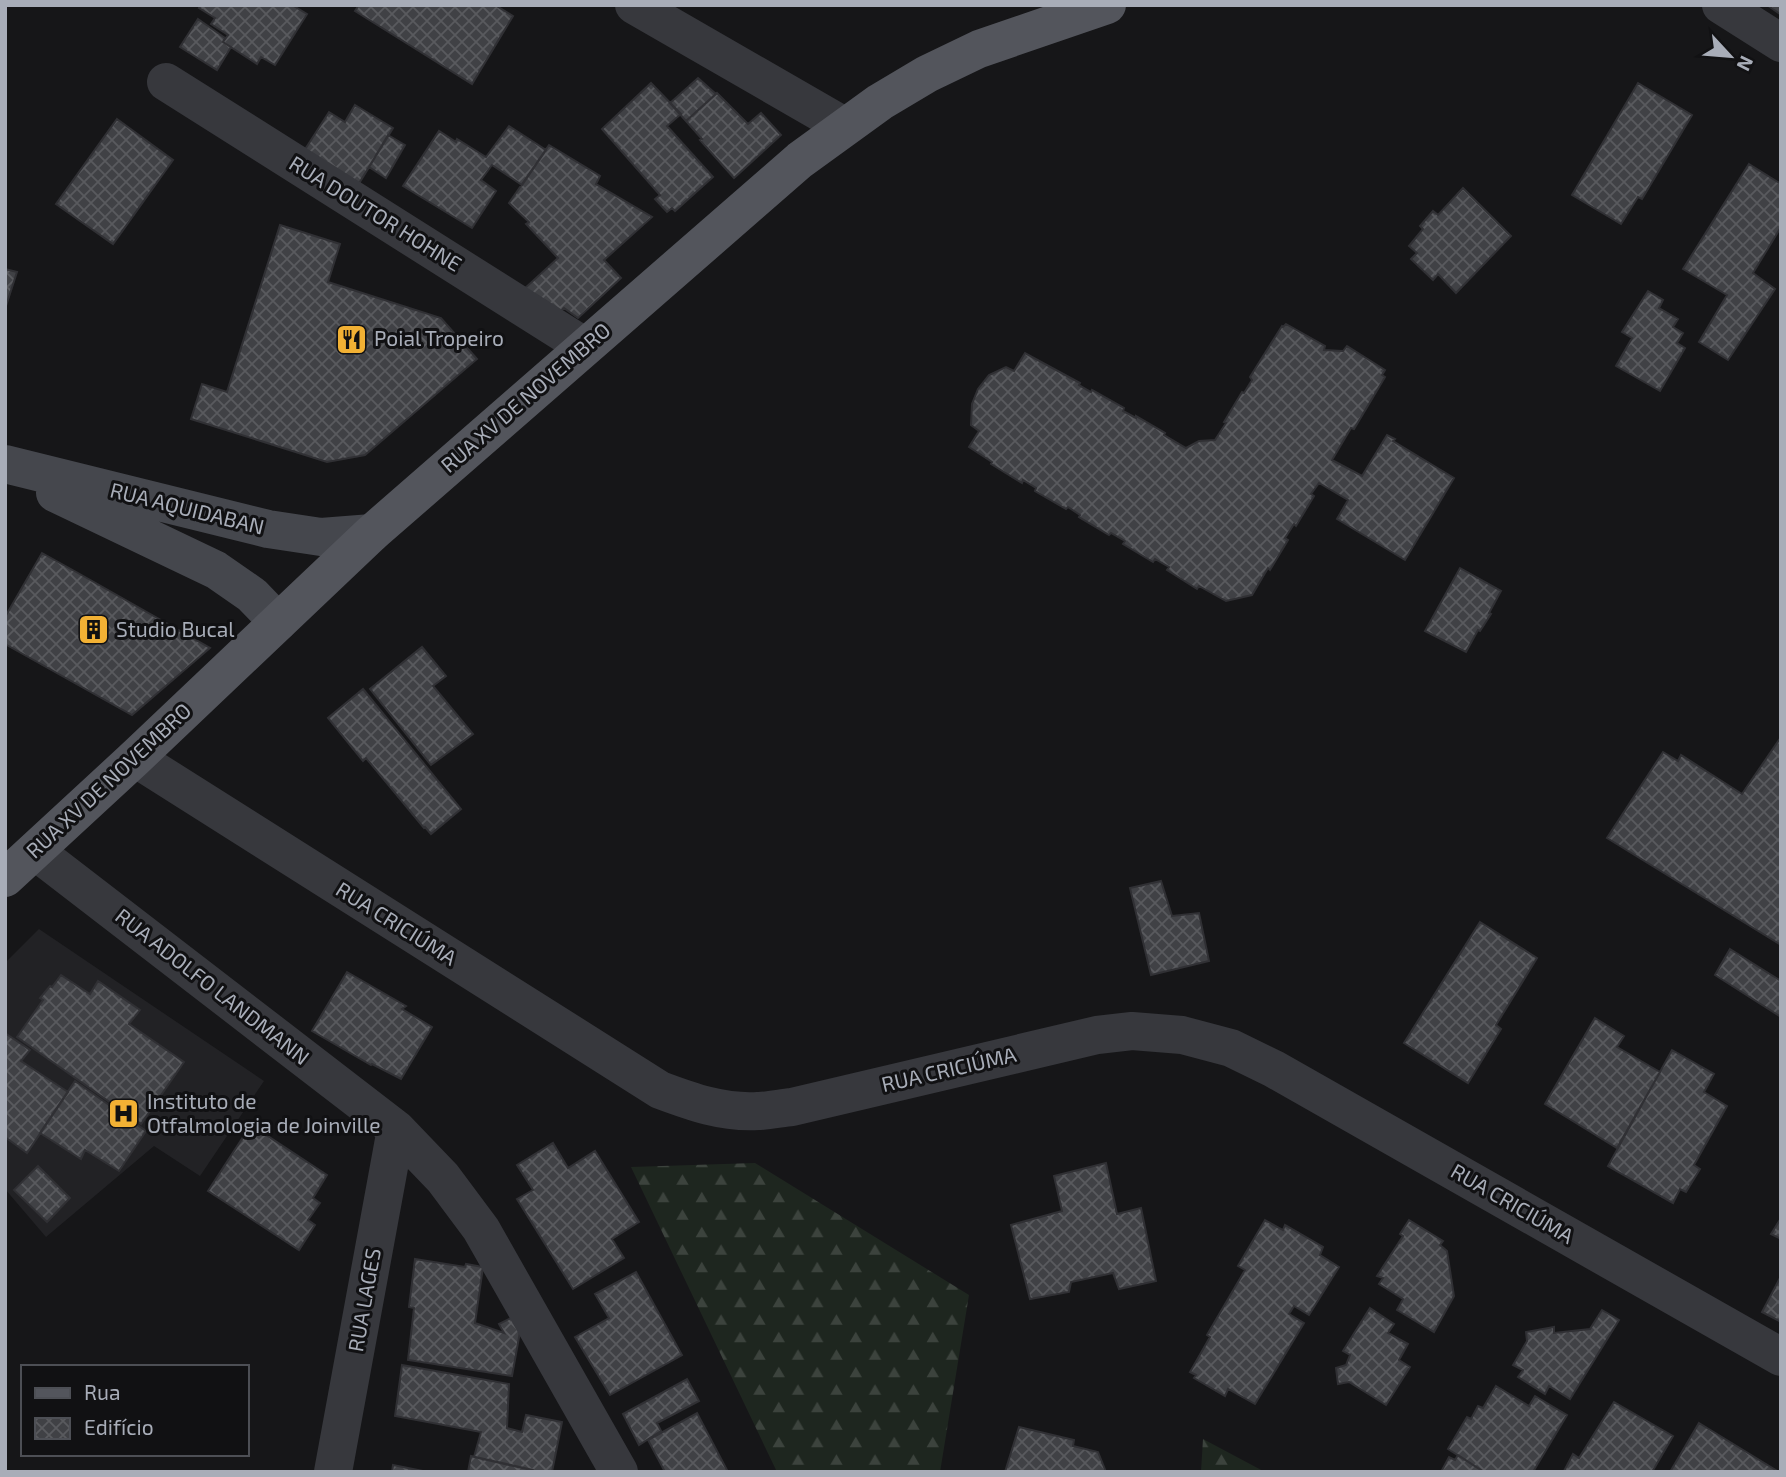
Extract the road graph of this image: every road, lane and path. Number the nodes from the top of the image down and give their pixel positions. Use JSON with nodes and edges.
{"nodes":[{"id":1,"x":634,"y":5,"type":"edge"},
{"id":2,"x":1107,"y":5,"type":"edge"},
{"id":3,"x":1721,"y":5,"type":"edge"},
{"id":4,"x":1781,"y":43,"type":"edge"},
{"id":5,"x":166,"y":82,"type":"dead end"},
{"id":6,"x":844,"y":126,"type":"junction"},
{"id":7,"x":584,"y":346,"type":"junction"},
{"id":8,"x":5,"y":464,"type":"edge"},
{"id":9,"x":5,"y":470,"type":"edge"},
{"id":10,"x":372,"y":533,"type":"junction"},
{"id":11,"x":278,"y":622,"type":"junction"},
{"id":12,"x":135,"y":758,"type":"junction"},
{"id":13,"x":35,"y":851,"type":"junction"},
{"id":14,"x":5,"y":878,"type":"edge"},
{"id":15,"x":396,"y":1129,"type":"junction"},
{"id":16,"x":1781,"y":1357,"type":"edge"},
{"id":17,"x":333,"y":1472,"type":"edge"},
{"id":18,"x":619,"y":1472,"type":"edge"}],
"edges":[{"from":1,"to":6,"type":"street"},
{"from":2,"to":6,"type":"main road","name":"RUA XV DE NOVEMBRO"},
{"from":3,"to":4,"type":"street"},
{"from":5,"to":7,"type":"street","name":"RUA DOUTOR HOHNE"},
{"from":6,"to":7,"type":"main road","name":"RUA XV DE NOVEMBRO"},
{"from":7,"to":10,"type":"main road","name":"RUA XV DE NOVEMBRO"},
{"from":8,"to":10,"type":"street","name":"RUA AQUIDABAN"},
{"from":9,"to":11,"type":"street","name":"RUA AQUIDABAN"},
{"from":10,"to":11,"type":"main road","name":"RUA XV DE NOVEMBRO"},
{"from":11,"to":12,"type":"main road","name":"RUA XV DE NOVEMBRO"},
{"from":12,"to":13,"type":"main road","name":"RUA XV DE NOVEMBRO"},
{"from":12,"to":16,"type":"street","name":"RUA CRICIÚMA"},
{"from":13,"to":14,"type":"main road","name":"RUA XV DE NOVEMBRO"},
{"from":13,"to":15,"type":"street","name":"RUA ADOLFO LANDMANN"},
{"from":15,"to":17,"type":"street","name":"RUA LAGES"},
{"from":15,"to":18,"type":"street","name":"RUA ADOLFO LANDMANN"}]}
